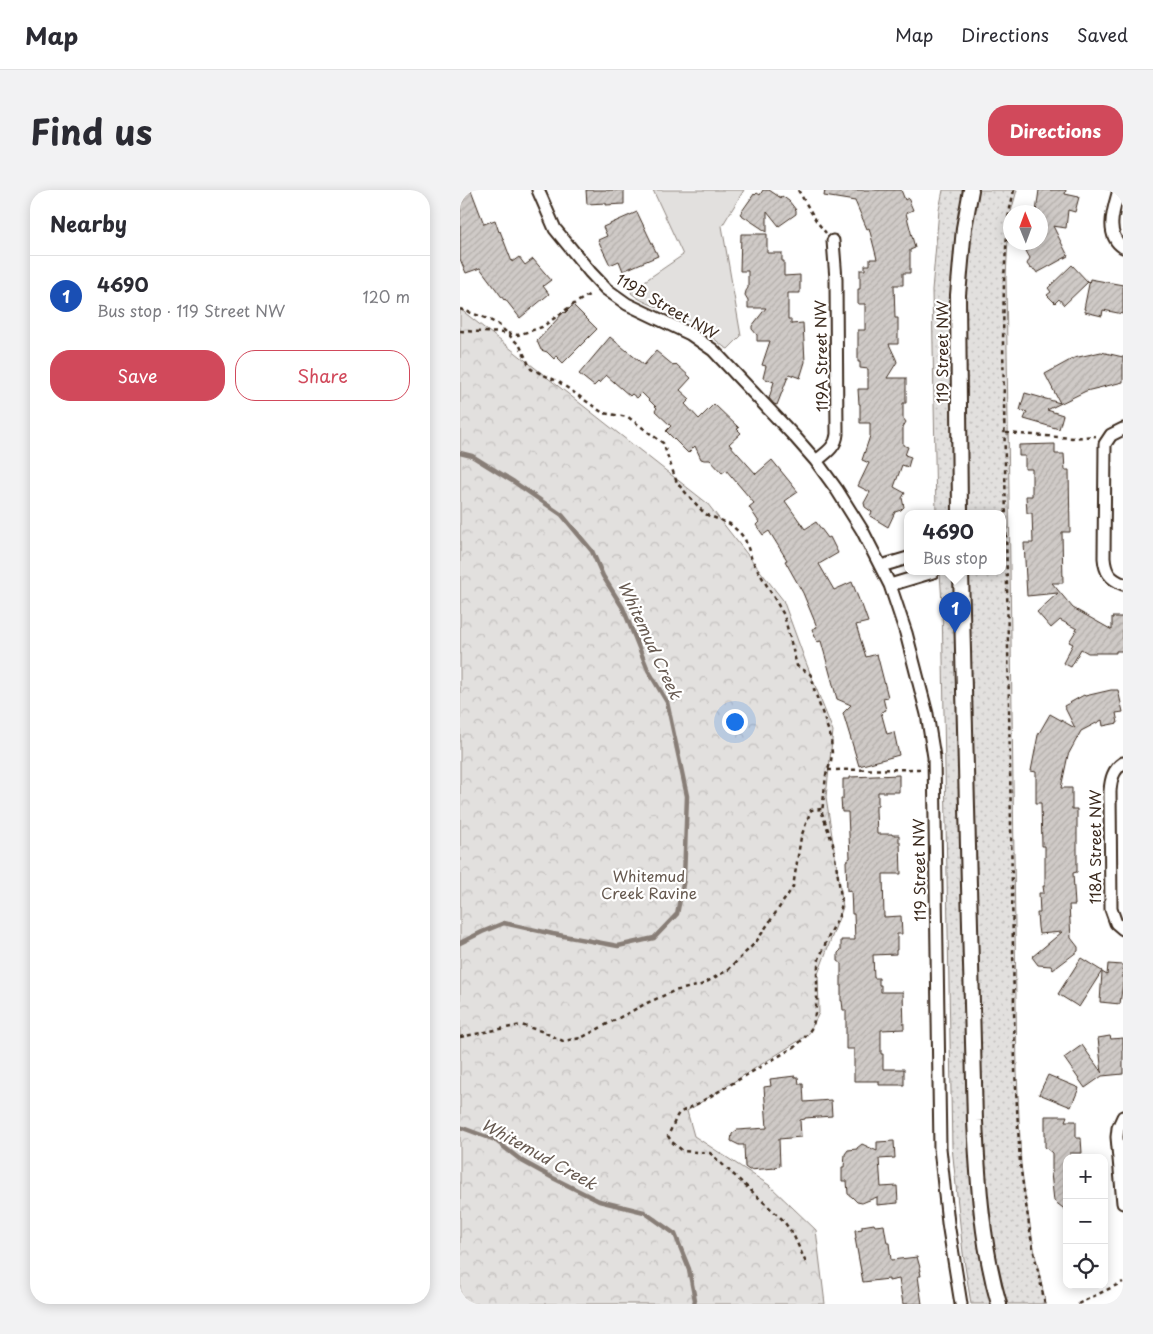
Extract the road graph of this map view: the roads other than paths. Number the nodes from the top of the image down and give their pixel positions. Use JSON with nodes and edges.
{"nodes":[{"id":1,"x":538,"y":190,"type":"edge"},
{"id":2,"x":971,"y":190,"type":"edge"},
{"id":3,"x":1119,"y":190,"type":"edge"},
{"id":4,"x":833,"y":241,"type":"road end"},
{"id":5,"x":1123,"y":247,"type":"edge"},
{"id":6,"x":1123,"y":429,"type":"edge"},
{"id":7,"x":816,"y":461,"type":"junction"},
{"id":8,"x":960,"y":510,"type":"edge"},
{"id":9,"x":904,"y":559,"type":"edge"},
{"id":10,"x":881,"y":566,"type":"junction"},
{"id":11,"x":923,"y":575,"type":"edge"},
{"id":12,"x":961,"y":575,"type":"edge"},
{"id":13,"x":1123,"y":584,"type":"edge"},
{"id":14,"x":890,"y":585,"type":"junction"},
{"id":15,"x":1119,"y":766,"type":"edge"},
{"id":16,"x":1120,"y":926,"type":"edge"},
{"id":17,"x":1123,"y":1117,"type":"edge"},
{"id":18,"x":1123,"y":1203,"type":"edge"},
{"id":19,"x":961,"y":1304,"type":"edge"},
{"id":20,"x":998,"y":1304,"type":"edge"}],
"edges":[{"from":1,"to":7,"type":"street","name":"119B Street NW"},
{"from":2,"to":8,"type":"street","name":"119 Street NW"},
{"from":3,"to":5,"type":"street"},
{"from":4,"to":7,"type":"street","name":"119A Street NW"},
{"from":6,"to":13,"type":"street"},
{"from":7,"to":10,"type":"street","name":"119 Street NW"},
{"from":9,"to":10,"type":"street"},
{"from":10,"to":14,"type":"street","name":"119 Street NW"},
{"from":11,"to":14,"type":"street"},
{"from":12,"to":20,"type":"street"},
{"from":14,"to":19,"type":"street","name":"119 Street NW"},
{"from":15,"to":16,"type":"street","name":"118A Street NW"},
{"from":17,"to":18,"type":"street"}]}
